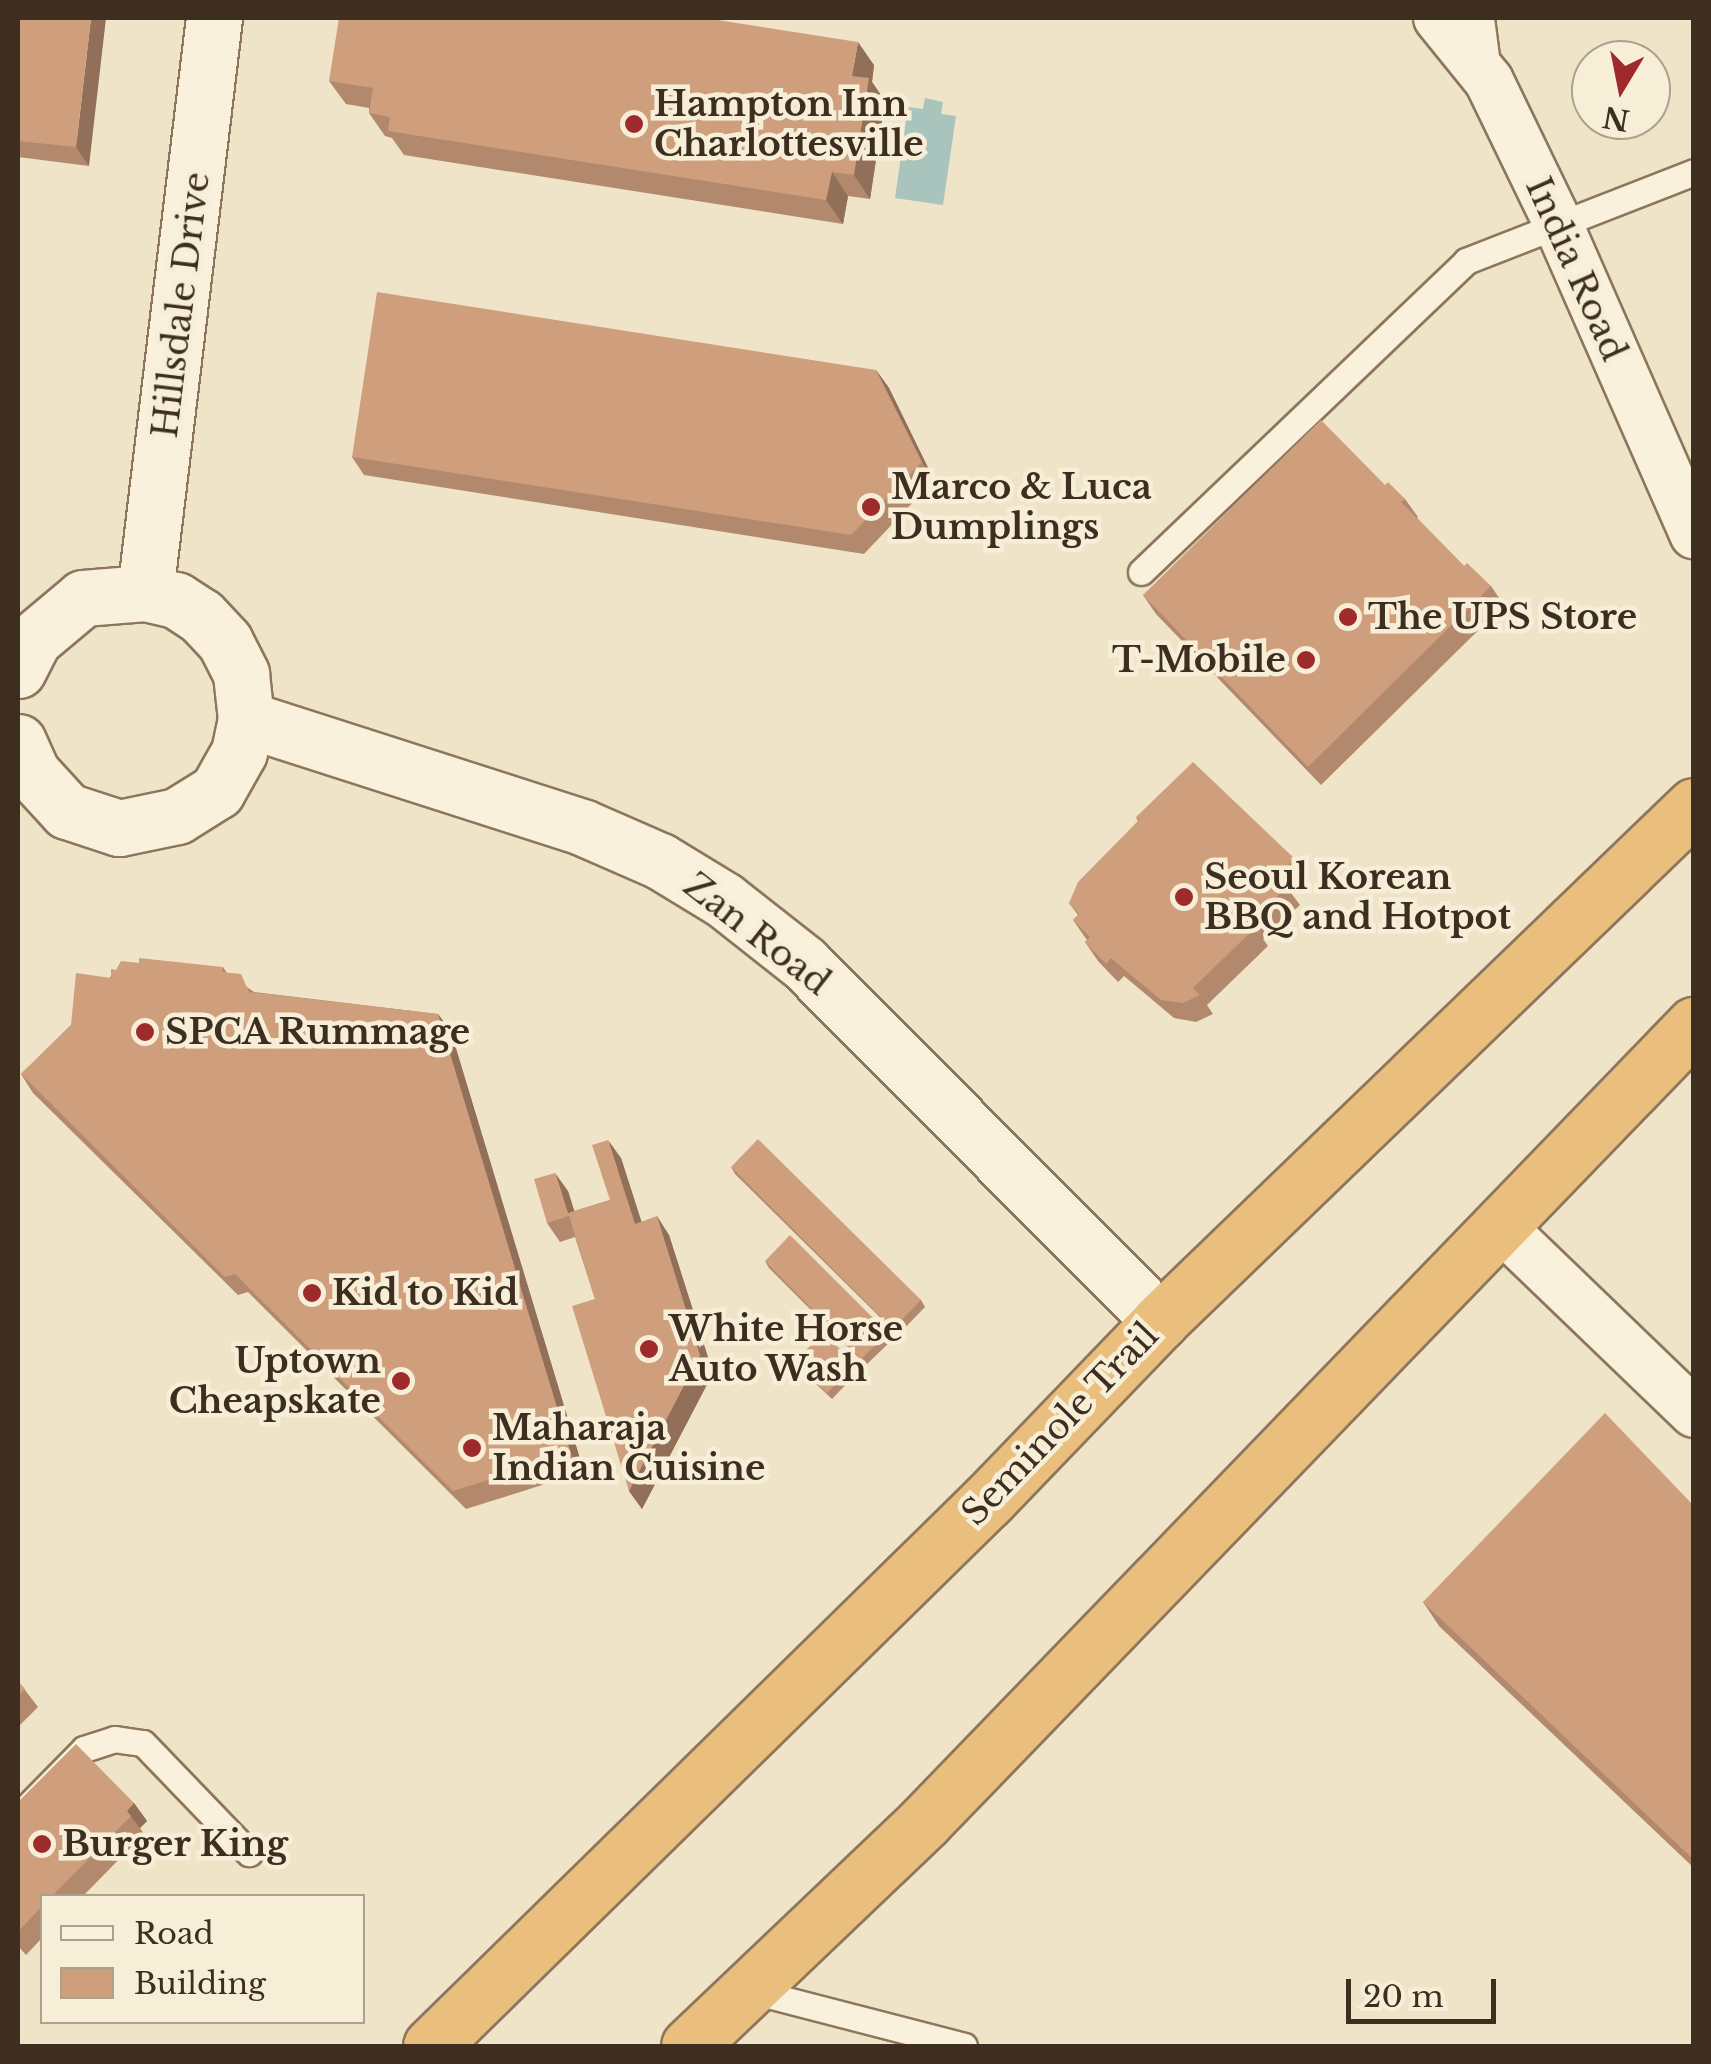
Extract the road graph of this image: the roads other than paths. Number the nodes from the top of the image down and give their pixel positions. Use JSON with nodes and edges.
{"nodes":[{"id":1,"x":214,"y":18,"type":"edge"},
{"id":2,"x":1438,"y":18,"type":"edge"},
{"id":3,"x":1481,"y":18,"type":"edge"},
{"id":4,"x":1490,"y":80,"type":"junction"},
{"id":5,"x":1694,"y":172,"type":"edge"},
{"id":6,"x":1558,"y":224,"type":"junction"},
{"id":7,"x":1694,"y":534,"type":"edge"},
{"id":8,"x":1141,"y":572,"type":"dead end"},
{"id":9,"x":145,"y":593,"type":"junction"},
{"id":10,"x":18,"y":670,"type":"edge"},
{"id":11,"x":246,"y":719,"type":"junction"},
{"id":12,"x":18,"y":742,"type":"edge"},
{"id":13,"x":1694,"y":806,"type":"edge"},
{"id":14,"x":1694,"y":1025,"type":"edge"},
{"id":15,"x":1501,"y":1227,"type":"junction"},
{"id":16,"x":1160,"y":1320,"type":"junction"},
{"id":17,"x":1694,"y":1413,"type":"edge"},
{"id":18,"x":18,"y":1816,"type":"edge"},
{"id":19,"x":249,"y":1854,"type":"dead end"},
{"id":20,"x":752,"y":1990,"type":"junction"},
{"id":21,"x":431,"y":2046,"type":"edge"},
{"id":22,"x":689,"y":2046,"type":"edge"},
{"id":23,"x":964,"y":2046,"type":"edge"}],
"edges":[{"from":1,"to":9,"type":"street","name":"Hillsdale Drive"},
{"from":2,"to":4,"type":"street","name":"India Road"},
{"from":3,"to":4,"type":"lane"},
{"from":4,"to":6,"type":"street","name":"India Road"},
{"from":5,"to":6,"type":"lane"},
{"from":6,"to":7,"type":"street","name":"India Road"},
{"from":6,"to":8,"type":"lane"},
{"from":9,"to":10,"type":"street"},
{"from":9,"to":11,"type":"street"},
{"from":11,"to":12,"type":"street"},
{"from":11,"to":16,"type":"street","name":"Zan Road"},
{"from":13,"to":16,"type":"highway","name":"Seminole Trail"},
{"from":14,"to":15,"type":"highway"},
{"from":15,"to":17,"type":"street"},
{"from":15,"to":20,"type":"highway"},
{"from":16,"to":21,"type":"highway","name":"Seminole Trail"},
{"from":18,"to":19,"type":"lane"},
{"from":20,"to":22,"type":"highway"},
{"from":20,"to":23,"type":"lane"}]}
